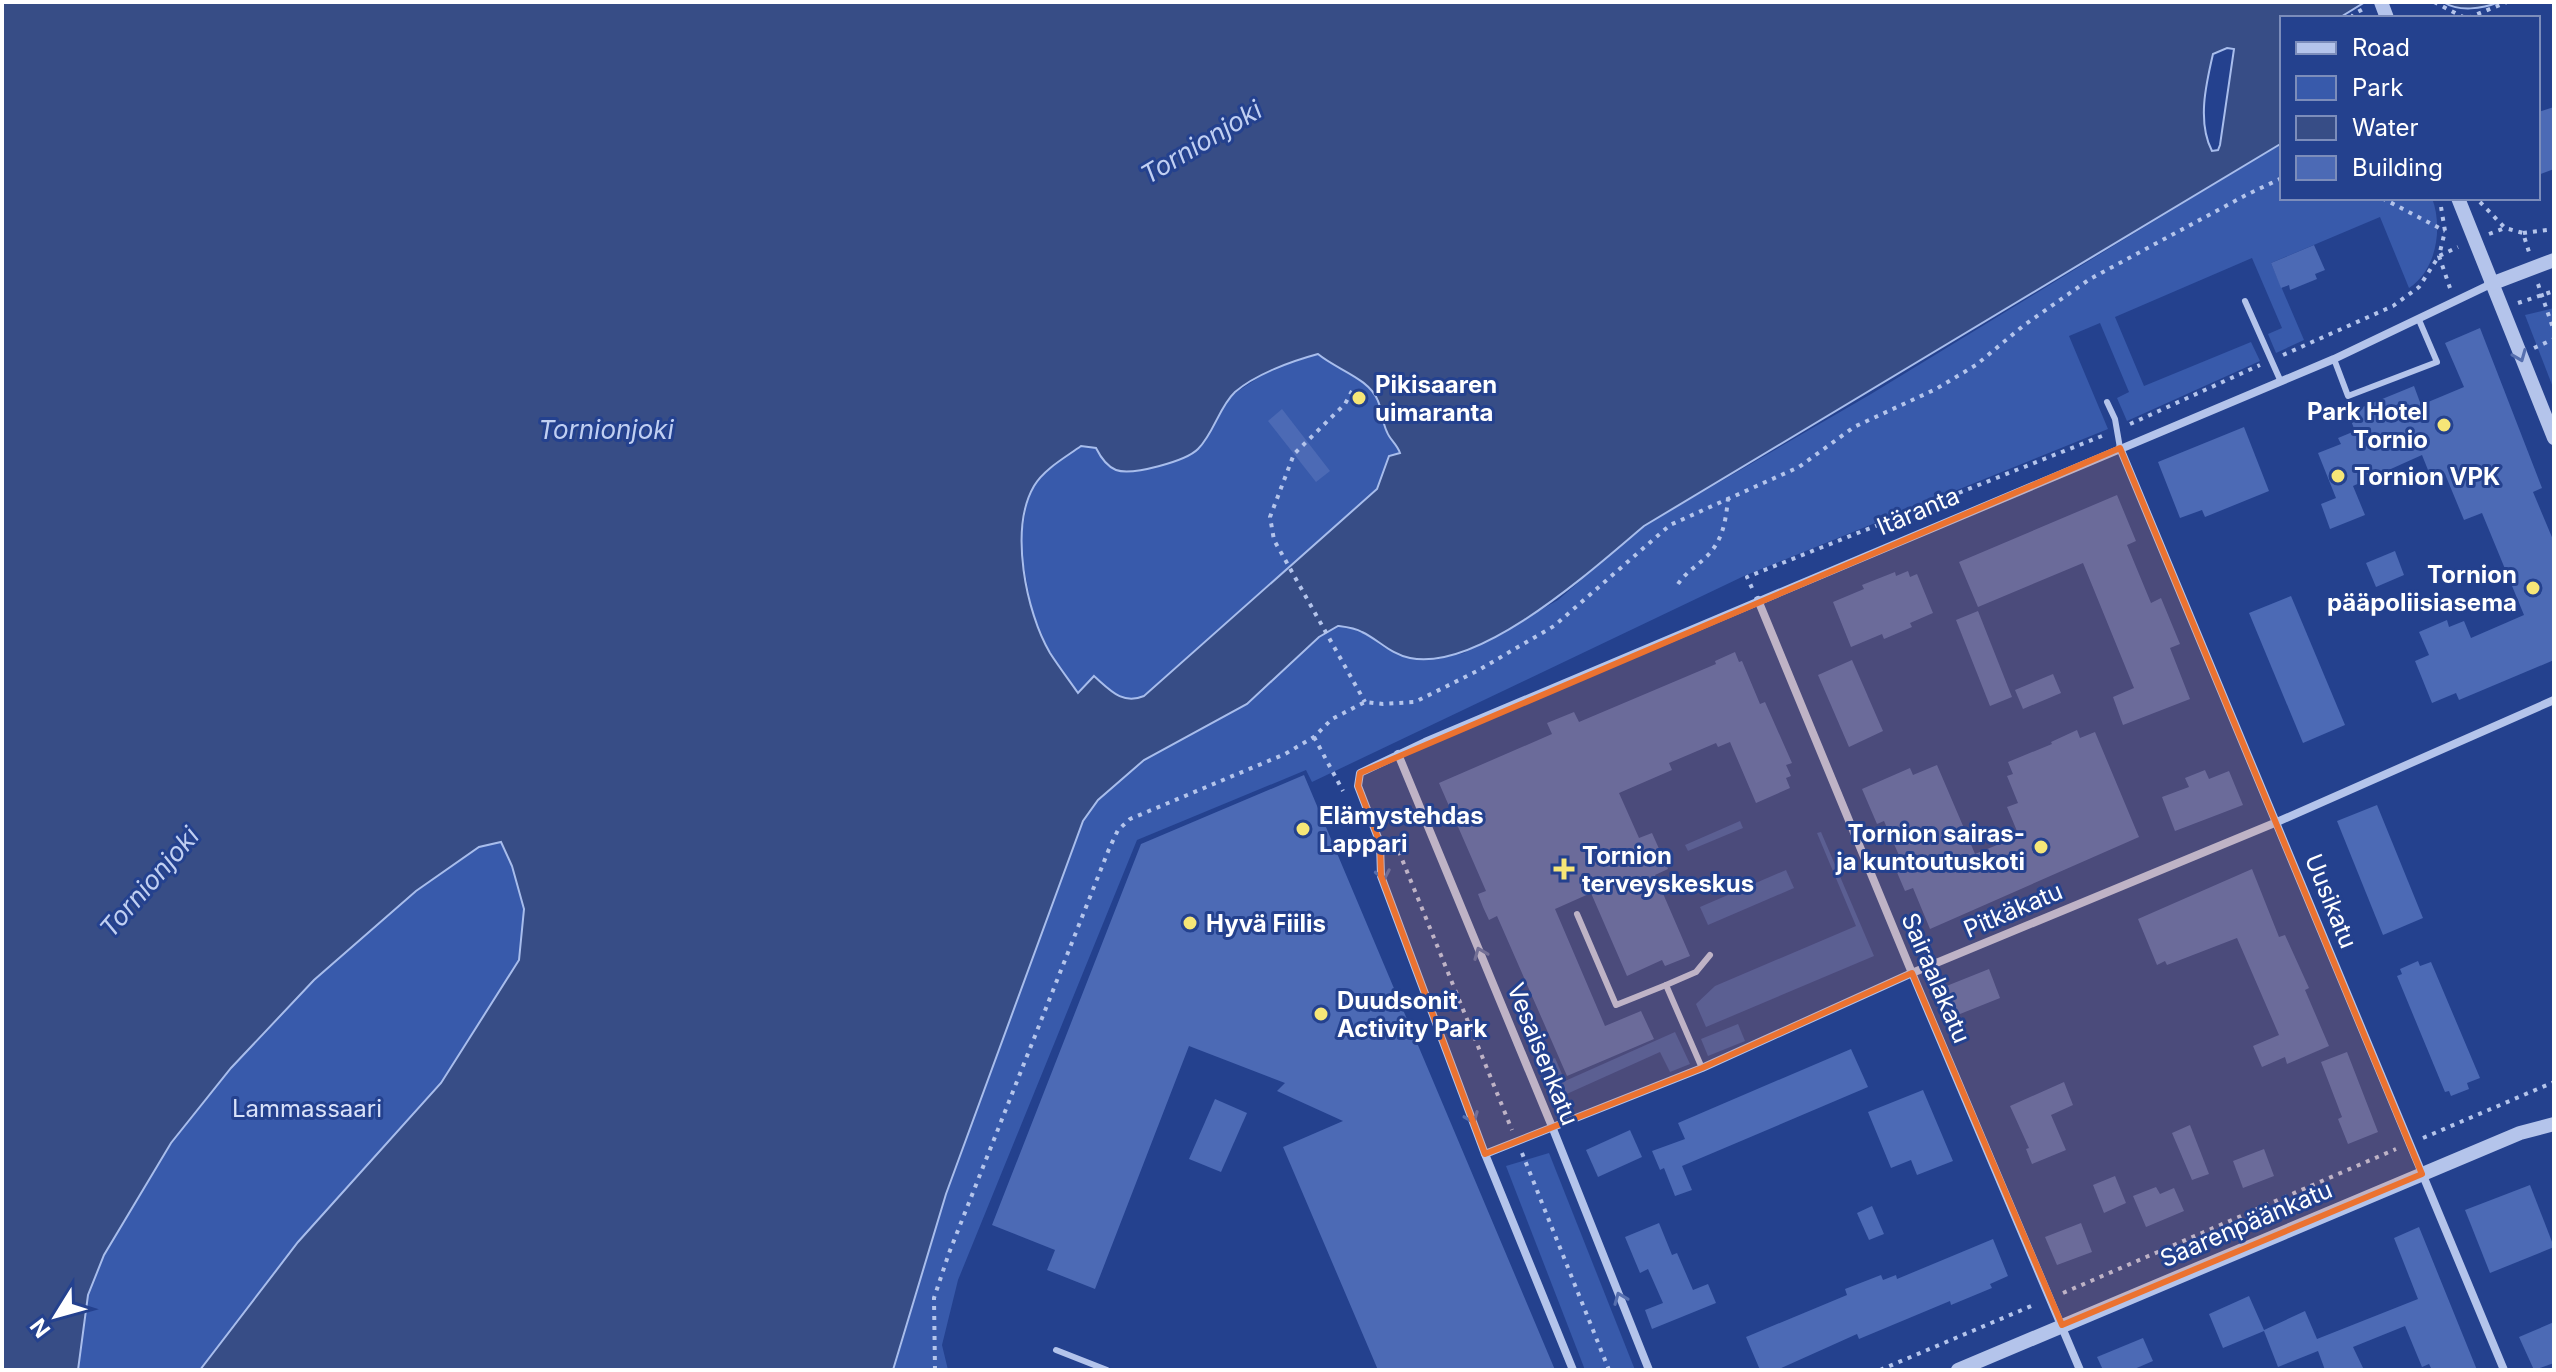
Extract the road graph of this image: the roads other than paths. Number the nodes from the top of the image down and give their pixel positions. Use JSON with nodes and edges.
{"nodes":[{"id":1,"x":2459,"y":200,"type":"edge"},
{"id":2,"x":2554,"y":260,"type":"edge"},
{"id":3,"x":2491,"y":284,"type":"junction"},
{"id":4,"x":2245,"y":301,"type":"dead end"},
{"id":5,"x":2419,"y":320,"type":"junction"},
{"id":6,"x":2334,"y":359,"type":"junction"},
{"id":7,"x":2281,"y":382,"type":"junction"},
{"id":8,"x":2107,"y":402,"type":"dead end"},
{"id":9,"x":2554,"y":438,"type":"edge"},
{"id":10,"x":2120,"y":448,"type":"junction"},
{"id":11,"x":1758,"y":600,"type":"junction"},
{"id":12,"x":2554,"y":700,"type":"edge"},
{"id":13,"x":1398,"y":754,"type":"junction"},
{"id":14,"x":2277,"y":822,"type":"junction"},
{"id":15,"x":1577,"y":914,"type":"dead end"},
{"id":16,"x":1710,"y":955,"type":"dead end"},
{"id":17,"x":1912,"y":973,"type":"junction"},
{"id":18,"x":1666,"y":985,"type":"junction"},
{"id":19,"x":1702,"y":1068,"type":"junction"},
{"id":20,"x":2554,"y":1124,"type":"edge"},
{"id":21,"x":1553,"y":1129,"type":"junction"},
{"id":22,"x":1485,"y":1154,"type":"junction"},
{"id":23,"x":2422,"y":1174,"type":"junction"},
{"id":24,"x":2062,"y":1325,"type":"junction"},
{"id":25,"x":1056,"y":1350,"type":"dead end"},
{"id":26,"x":1107,"y":1370,"type":"edge"},
{"id":27,"x":1573,"y":1370,"type":"edge"},
{"id":28,"x":1649,"y":1370,"type":"edge"},
{"id":29,"x":1958,"y":1370,"type":"edge"},
{"id":30,"x":2080,"y":1370,"type":"edge"},
{"id":31,"x":2504,"y":1370,"type":"edge"}],
"edges":[{"from":1,"to":3,"type":"street"},
{"from":2,"to":3,"type":"street"},
{"from":3,"to":5,"type":"street","name":"Itäranta"},
{"from":3,"to":9,"type":"street","one_way":true},
{"from":4,"to":7,"type":"lane"},
{"from":5,"to":6,"type":"street","name":"Itäranta"},
{"from":5,"to":6,"type":"lane"},
{"from":6,"to":7,"type":"street","name":"Itäranta"},
{"from":7,"to":10,"type":"street","name":"Itäranta"},
{"from":8,"to":10,"type":"lane"},
{"from":10,"to":11,"type":"street","name":"Itäranta"},
{"from":10,"to":14,"type":"street","name":"Uusikatu"},
{"from":11,"to":13,"type":"street","name":"Itäranta"},
{"from":11,"to":17,"type":"street","name":"Sairaalakatu"},
{"from":12,"to":14,"type":"street","name":"Pitkäkatu"},
{"from":21,"to":13,"type":"street","name":"Vesaisenkatu","one_way":true},
{"from":13,"to":22,"type":"street","name":"Itäranta","one_way":true},
{"from":14,"to":17,"type":"street","name":"Pitkäkatu"},
{"from":14,"to":23,"type":"street","name":"Uusikatu"},
{"from":15,"to":18,"type":"lane"},
{"from":16,"to":18,"type":"lane"},
{"from":17,"to":19,"type":"street","name":"Pitkäkatu"},
{"from":17,"to":24,"type":"street","name":"Sairaalakatu"},
{"from":18,"to":19,"type":"lane"},
{"from":19,"to":21,"type":"street","name":"Pitkäkatu"},
{"from":20,"to":23,"type":"street","name":"Saarenpäänkatu"},
{"from":21,"to":22,"type":"street","name":"Pitkäkatu"},
{"from":28,"to":21,"type":"street","name":"Vesaisenkatu","one_way":true},
{"from":22,"to":27,"type":"street"},
{"from":23,"to":24,"type":"street","name":"Saarenpäänkatu"},
{"from":23,"to":31,"type":"street","name":"Uusikatu"},
{"from":24,"to":29,"type":"street","name":"Saarenpäänkatu"},
{"from":24,"to":30,"type":"street","name":"Sairaalakatu"},
{"from":25,"to":26,"type":"lane"}]}
